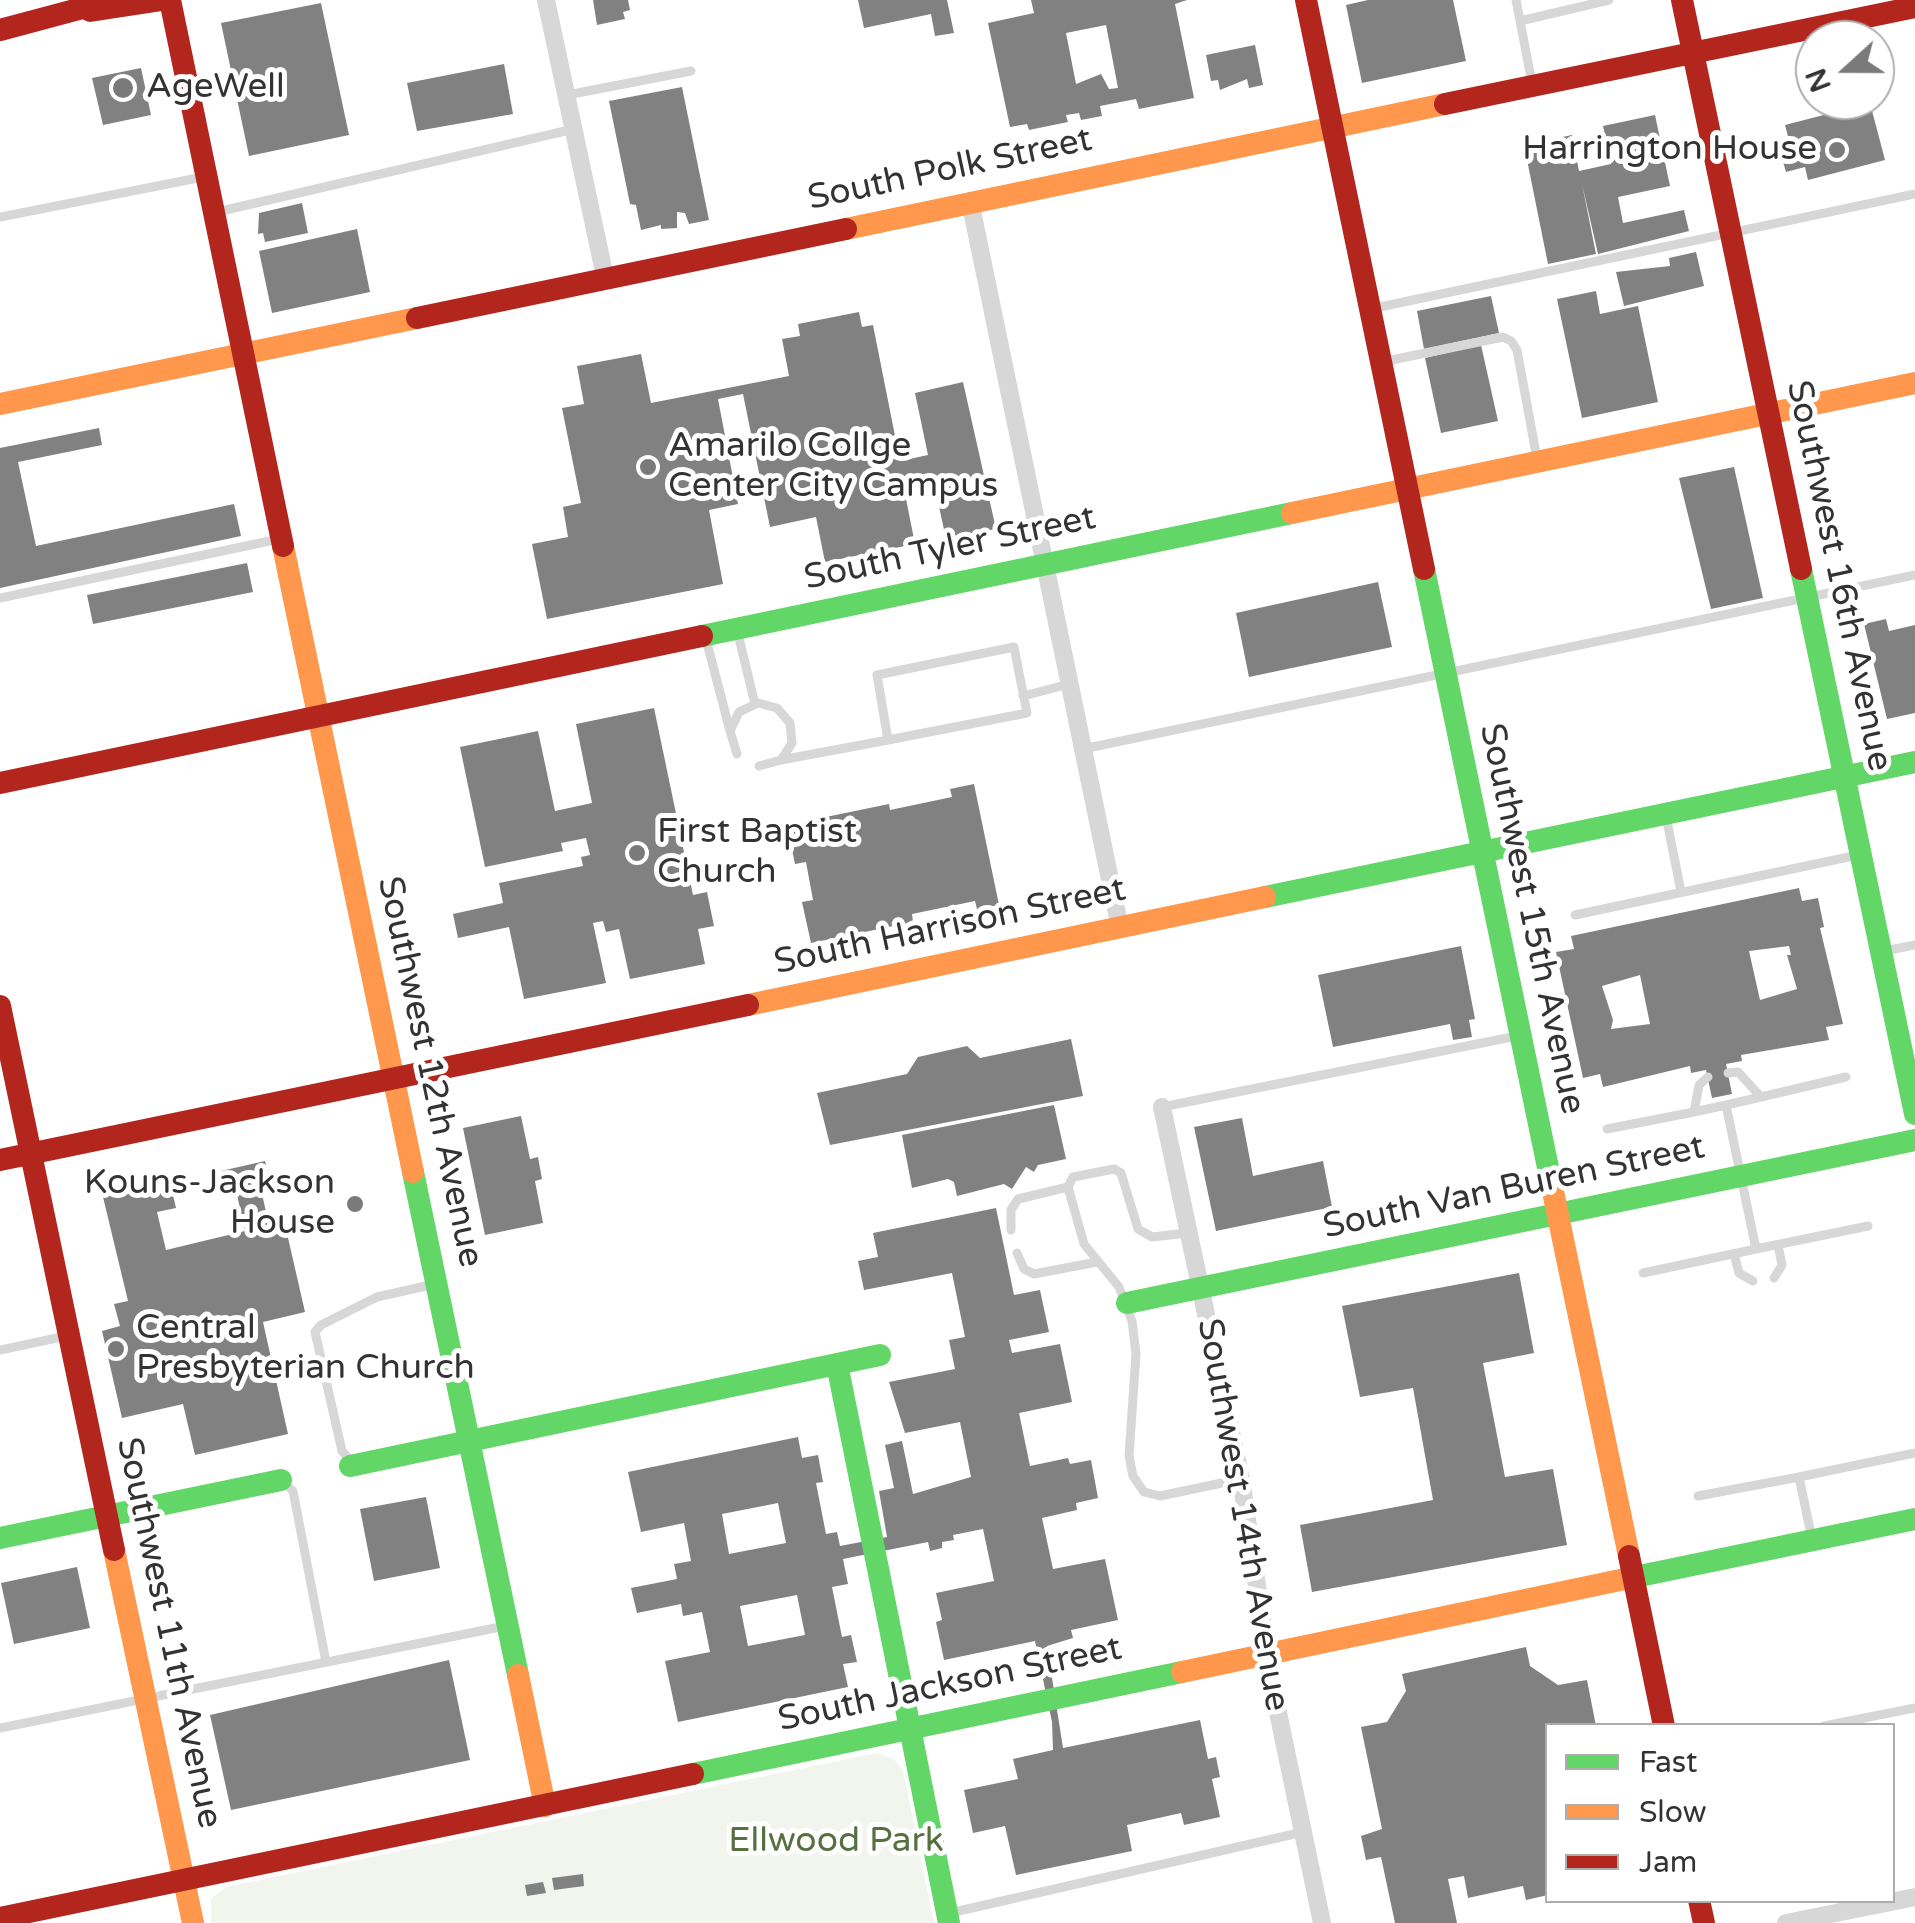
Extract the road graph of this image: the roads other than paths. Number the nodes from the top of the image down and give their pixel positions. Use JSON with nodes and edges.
{"nodes":[{"id":1,"x":112,"y":0,"type":"edge"},
{"id":2,"x":162,"y":0,"type":"edge"},
{"id":3,"x":170,"y":0,"type":"edge"},
{"id":4,"x":546,"y":0,"type":"edge"},
{"id":5,"x":1306,"y":0,"type":"edge"},
{"id":6,"x":1516,"y":0,"type":"edge"},
{"id":7,"x":1610,"y":0,"type":"edge"},
{"id":8,"x":1682,"y":0,"type":"edge"},
{"id":9,"x":1915,"y":6,"type":"edge"},
{"id":10,"x":70,"y":14,"type":"junction"},
{"id":11,"x":1520,"y":21,"type":"junction"},
{"id":12,"x":0,"y":30,"type":"edge"},
{"id":13,"x":1693,"y":52,"type":"junction"},
{"id":14,"x":692,"y":71,"type":"dead end"},
{"id":15,"x":1533,"y":85,"type":"junction"},
{"id":16,"x":567,"y":95,"type":"junction"},
{"id":17,"x":574,"y":128,"type":"junction"},
{"id":18,"x":1332,"y":128,"type":"junction"},
{"id":19,"x":207,"y":176,"type":"junction"},
{"id":20,"x":1915,"y":194,"type":"edge"},
{"id":21,"x":970,"y":201,"type":"junction"},
{"id":22,"x":214,"y":213,"type":"junction"},
{"id":23,"x":0,"y":217,"type":"edge"},
{"id":24,"x":1730,"y":231,"type":"junction"},
{"id":25,"x":605,"y":277,"type":"junction"},
{"id":26,"x":1369,"y":309,"type":"junction"},
{"id":27,"x":242,"y":352,"type":"junction"},
{"id":28,"x":1380,"y":362,"type":"junction"},
{"id":29,"x":1915,"y":383,"type":"edge"},
{"id":30,"x":0,"y":404,"type":"edge"},
{"id":31,"x":1769,"y":414,"type":"junction"},
{"id":32,"x":1538,"y":462,"type":"junction"},
{"id":33,"x":1407,"y":489,"type":"junction"},
{"id":34,"x":282,"y":538,"type":"junction"},
{"id":35,"x":1044,"y":564,"type":"junction"},
{"id":36,"x":1915,"y":575,"type":"edge"},
{"id":37,"x":0,"y":598,"type":"edge"},
{"id":38,"x":1808,"y":598,"type":"junction"},
{"id":39,"x":738,"y":630,"type":"junction"},
{"id":40,"x":706,"y":636,"type":"junction"},
{"id":41,"x":1443,"y":672,"type":"junction"},
{"id":42,"x":1069,"y":684,"type":"junction"},
{"id":43,"x":1024,"y":696,"type":"junction"},
{"id":44,"x":755,"y":704,"type":"junction"},
{"id":45,"x":320,"y":720,"type":"junction"},
{"id":46,"x":730,"y":731,"type":"junction"},
{"id":47,"x":888,"y":740,"type":"junction"},
{"id":48,"x":1083,"y":748,"type":"junction"},
{"id":49,"x":737,"y":754,"type":"dead end"},
{"id":50,"x":781,"y":760,"type":"junction"},
{"id":51,"x":1915,"y":762,"type":"edge"},
{"id":52,"x":760,"y":766,"type":"dead end"},
{"id":53,"x":1844,"y":777,"type":"junction"},
{"id":54,"x":0,"y":783,"type":"edge"},
{"id":55,"x":1666,"y":814,"type":"junction"},
{"id":56,"x":1480,"y":852,"type":"junction"},
{"id":57,"x":1860,"y":854,"type":"junction"},
{"id":58,"x":1681,"y":892,"type":"junction"},
{"id":59,"x":1575,"y":915,"type":"dead end"},
{"id":60,"x":1120,"y":928,"type":"junction"},
{"id":61,"x":1915,"y":945,"type":"edge"},
{"id":62,"x":1881,"y":952,"type":"junction"},
{"id":63,"x":0,"y":1006,"type":"edge"},
{"id":64,"x":1519,"y":1036,"type":"junction"},
{"id":65,"x":1728,"y":1073,"type":"dead end"},
{"id":66,"x":1708,"y":1077,"type":"dead end"},
{"id":67,"x":1846,"y":1077,"type":"dead end"},
{"id":68,"x":394,"y":1078,"type":"junction"},
{"id":69,"x":1761,"y":1096,"type":"junction"},
{"id":70,"x":1726,"y":1105,"type":"junction"},
{"id":71,"x":1162,"y":1107,"type":"joint"},
{"id":72,"x":1694,"y":1112,"type":"junction"},
{"id":73,"x":1915,"y":1114,"type":"edge"},
{"id":74,"x":1606,"y":1130,"type":"dead end"},
{"id":75,"x":1915,"y":1140,"type":"edge"},
{"id":76,"x":30,"y":1153,"type":"junction"},
{"id":77,"x":0,"y":1160,"type":"edge"},
{"id":78,"x":1741,"y":1176,"type":"junction"},
{"id":79,"x":1068,"y":1186,"type":"junction"},
{"id":80,"x":1557,"y":1214,"type":"junction"},
{"id":81,"x":1868,"y":1226,"type":"dead end"},
{"id":82,"x":1011,"y":1230,"type":"dead end"},
{"id":83,"x":1189,"y":1232,"type":"junction"},
{"id":84,"x":1778,"y":1245,"type":"junction"},
{"id":85,"x":1756,"y":1250,"type":"junction"},
{"id":86,"x":1016,"y":1253,"type":"dead end"},
{"id":87,"x":1734,"y":1254,"type":"junction"},
{"id":88,"x":1097,"y":1262,"type":"junction"},
{"id":89,"x":1643,"y":1272,"type":"dead end"},
{"id":90,"x":1774,"y":1278,"type":"dead end"},
{"id":91,"x":1753,"y":1281,"type":"dead end"},
{"id":92,"x":438,"y":1283,"type":"junction"},
{"id":93,"x":1201,"y":1289,"type":"junction"},
{"id":94,"x":1127,"y":1303,"type":"junction"},
{"id":95,"x":68,"y":1336,"type":"junction"},
{"id":96,"x":0,"y":1350,"type":"edge"},
{"id":97,"x":880,"y":1355,"type":"dead end"},
{"id":98,"x":837,"y":1364,"type":"junction"},
{"id":99,"x":470,"y":1441,"type":"junction"},
{"id":100,"x":1915,"y":1452,"type":"edge"},
{"id":101,"x":352,"y":1466,"type":"joint"},
{"id":102,"x":1800,"y":1478,"type":"junction"},
{"id":103,"x":1241,"y":1479,"type":"junction"},
{"id":104,"x":280,"y":1480,"type":"joint"},
{"id":105,"x":1698,"y":1496,"type":"dead end"},
{"id":106,"x":107,"y":1516,"type":"junction"},
{"id":107,"x":1915,"y":1519,"type":"edge"},
{"id":108,"x":0,"y":1538,"type":"edge"},
{"id":109,"x":1812,"y":1542,"type":"junction"},
{"id":110,"x":1634,"y":1579,"type":"junction"},
{"id":111,"x":508,"y":1626,"type":"junction"},
{"id":112,"x":1267,"y":1654,"type":"junction"},
{"id":113,"x":326,"y":1662,"type":"junction"},
{"id":114,"x":145,"y":1698,"type":"junction"},
{"id":115,"x":1915,"y":1708,"type":"edge"},
{"id":116,"x":1663,"y":1723,"type":"edge"},
{"id":117,"x":1839,"y":1723,"type":"edge"},
{"id":118,"x":0,"y":1728,"type":"edge"},
{"id":119,"x":908,"y":1729,"type":"junction"},
{"id":120,"x":545,"y":1806,"type":"junction"},
{"id":121,"x":1303,"y":1832,"type":"junction"},
{"id":122,"x":184,"y":1880,"type":"junction"},
{"id":123,"x":1885,"y":1903,"type":"edge"},
{"id":124,"x":0,"y":1918,"type":"edge"},
{"id":125,"x":948,"y":1918,"type":"edge"},
{"id":126,"x":193,"y":1923,"type":"edge"},
{"id":127,"x":1322,"y":1923,"type":"edge"},
{"id":128,"x":1786,"y":1923,"type":"edge"}],
"edges":[{"from":1,"to":10,"type":"street"},
{"from":2,"to":10,"type":"street"},
{"from":3,"to":19,"type":"street","name":"Southwest 12th Avenue"},
{"from":4,"to":16,"type":"street"},
{"from":5,"to":18,"type":"street","name":"Southwest 15th Avenue"},
{"from":6,"to":11,"type":"lane"},
{"from":7,"to":11,"type":"lane"},
{"from":8,"to":13,"type":"street","name":"Southwest 16th Avenue"},
{"from":9,"to":13,"type":"street","name":"South Polk Street"},
{"from":10,"to":12,"type":"street"},
{"from":11,"to":15,"type":"lane"},
{"from":13,"to":15,"type":"street","name":"South Polk Street"},
{"from":13,"to":24,"type":"street","name":"Southwest 16th Avenue"},
{"from":14,"to":16,"type":"lane"},
{"from":15,"to":18,"type":"street","name":"South Polk Street"},
{"from":16,"to":17,"type":"street"},
{"from":17,"to":22,"type":"lane"},
{"from":17,"to":25,"type":"street"},
{"from":18,"to":21,"type":"street","name":"South Polk Street"},
{"from":18,"to":26,"type":"street","name":"Southwest 15th Avenue"},
{"from":19,"to":22,"type":"street","name":"Southwest 12th Avenue"},
{"from":19,"to":23,"type":"lane"},
{"from":20,"to":24,"type":"lane"},
{"from":21,"to":25,"type":"street","name":"South Polk Street"},
{"from":21,"to":35,"type":"street"},
{"from":22,"to":27,"type":"street","name":"Southwest 12th Avenue"},
{"from":24,"to":26,"type":"lane"},
{"from":24,"to":31,"type":"street","name":"Southwest 16th Avenue"},
{"from":25,"to":27,"type":"street","name":"South Polk Street"},
{"from":26,"to":28,"type":"street","name":"Southwest 15th Avenue"},
{"from":27,"to":30,"type":"street","name":"South Polk Street"},
{"from":27,"to":34,"type":"street","name":"Southwest 12th Avenue"},
{"from":28,"to":32,"type":"lane"},
{"from":28,"to":33,"type":"street","name":"Southwest 15th Avenue"},
{"from":29,"to":31,"type":"street","name":"South Tyler Street"},
{"from":31,"to":32,"type":"street","name":"South Tyler Street"},
{"from":31,"to":38,"type":"street","name":"Southwest 16th Avenue"},
{"from":32,"to":33,"type":"street","name":"South Tyler Street"},
{"from":33,"to":35,"type":"street","name":"South Tyler Street"},
{"from":33,"to":41,"type":"street","name":"Southwest 15th Avenue"},
{"from":34,"to":37,"type":"lane"},
{"from":34,"to":45,"type":"street","name":"Southwest 12th Avenue"},
{"from":35,"to":39,"type":"street","name":"South Tyler Street"},
{"from":35,"to":42,"type":"street"},
{"from":36,"to":38,"type":"lane"},
{"from":38,"to":41,"type":"lane"},
{"from":38,"to":53,"type":"street","name":"Southwest 16th Avenue"},
{"from":39,"to":40,"type":"street","name":"South Tyler Street"},
{"from":39,"to":44,"type":"lane"},
{"from":40,"to":45,"type":"street","name":"South Tyler Street"},
{"from":40,"to":46,"type":"lane"},
{"from":41,"to":48,"type":"lane"},
{"from":41,"to":56,"type":"street","name":"Southwest 15th Avenue"},
{"from":42,"to":43,"type":"lane"},
{"from":42,"to":48,"type":"street"},
{"from":43,"to":47,"type":"lane"},
{"from":43,"to":47,"type":"lane"},
{"from":44,"to":46,"type":"lane"},
{"from":44,"to":50,"type":"lane"},
{"from":45,"to":54,"type":"street","name":"South Tyler Street"},
{"from":45,"to":68,"type":"street","name":"Southwest 12th Avenue"},
{"from":46,"to":49,"type":"lane"},
{"from":47,"to":50,"type":"lane"},
{"from":48,"to":60,"type":"street"},
{"from":50,"to":52,"type":"lane"},
{"from":51,"to":53,"type":"street","name":"South Harrison Street"},
{"from":53,"to":55,"type":"street","name":"South Harrison Street"},
{"from":53,"to":57,"type":"street","name":"Southwest 16th Avenue"},
{"from":55,"to":56,"type":"street","name":"South Harrison Street"},
{"from":55,"to":58,"type":"lane"},
{"from":56,"to":60,"type":"street","name":"South Harrison Street"},
{"from":56,"to":64,"type":"street","name":"Southwest 15th Avenue"},
{"from":57,"to":58,"type":"lane"},
{"from":57,"to":62,"type":"street","name":"Southwest 16th Avenue"},
{"from":58,"to":59,"type":"lane"},
{"from":60,"to":68,"type":"street","name":"South Harrison Street"},
{"from":61,"to":62,"type":"lane"},
{"from":62,"to":73,"type":"street","name":"Southwest 16th Avenue"},
{"from":63,"to":76,"type":"street","name":"Southwest 11th Avenue"},
{"from":64,"to":71,"type":"lane"},
{"from":64,"to":80,"type":"street","name":"Southwest 15th Avenue"},
{"from":65,"to":69,"type":"lane"},
{"from":66,"to":72,"type":"lane"},
{"from":67,"to":69,"type":"lane"},
{"from":68,"to":76,"type":"street","name":"South Harrison Street"},
{"from":68,"to":92,"type":"street","name":"Southwest 12th Avenue"},
{"from":69,"to":70,"type":"lane"},
{"from":70,"to":72,"type":"lane"},
{"from":70,"to":78,"type":"lane"},
{"from":71,"to":83,"type":"street","name":"Southwest 14th Avenue"},
{"from":72,"to":74,"type":"lane"},
{"from":75,"to":78,"type":"street","name":"South Van Buren Street"},
{"from":76,"to":77,"type":"street","name":"South Harrison Street"},
{"from":76,"to":95,"type":"street","name":"Southwest 11th Avenue"},
{"from":78,"to":80,"type":"street","name":"South Van Buren Street"},
{"from":78,"to":85,"type":"lane"},
{"from":79,"to":82,"type":"lane"},
{"from":79,"to":83,"type":"lane"},
{"from":79,"to":88,"type":"lane"},
{"from":80,"to":93,"type":"street","name":"South Van Buren Street"},
{"from":80,"to":110,"type":"street","name":"Southwest 15th Avenue"},
{"from":81,"to":84,"type":"lane"},
{"from":83,"to":93,"type":"street","name":"Southwest 14th Avenue"},
{"from":84,"to":85,"type":"lane"},
{"from":84,"to":90,"type":"lane"},
{"from":85,"to":87,"type":"lane"},
{"from":86,"to":88,"type":"lane"},
{"from":87,"to":89,"type":"lane"},
{"from":87,"to":91,"type":"lane"},
{"from":88,"to":94,"type":"lane"},
{"from":92,"to":99,"type":"street","name":"Southwest 12th Avenue"},
{"from":92,"to":101,"type":"lane"},
{"from":93,"to":94,"type":"street","name":"South Van Buren Street"},
{"from":93,"to":103,"type":"street","name":"Southwest 14th Avenue"},
{"from":94,"to":103,"type":"lane"},
{"from":95,"to":96,"type":"lane"},
{"from":95,"to":106,"type":"street","name":"Southwest 11th Avenue"},
{"from":97,"to":98,"type":"street"},
{"from":98,"to":99,"type":"street"},
{"from":98,"to":119,"type":"street"},
{"from":99,"to":101,"type":"street"},
{"from":99,"to":111,"type":"street","name":"Southwest 12th Avenue"},
{"from":100,"to":102,"type":"lane"},
{"from":102,"to":105,"type":"lane"},
{"from":102,"to":109,"type":"lane"},
{"from":103,"to":112,"type":"street","name":"Southwest 14th Avenue"},
{"from":104,"to":106,"type":"street"},
{"from":104,"to":113,"type":"lane"},
{"from":106,"to":108,"type":"street"},
{"from":106,"to":114,"type":"street","name":"Southwest 11th Avenue"},
{"from":107,"to":109,"type":"street","name":"South Jackson Street"},
{"from":109,"to":110,"type":"street","name":"South Jackson Street"},
{"from":110,"to":112,"type":"street","name":"South Jackson Street"},
{"from":110,"to":116,"type":"street","name":"Southwest 15th Avenue"},
{"from":111,"to":113,"type":"lane"},
{"from":111,"to":120,"type":"street","name":"Southwest 12th Avenue"},
{"from":112,"to":119,"type":"street","name":"South Jackson Street"},
{"from":112,"to":121,"type":"street","name":"Southwest 14th Avenue"},
{"from":113,"to":114,"type":"lane"},
{"from":114,"to":118,"type":"lane"},
{"from":114,"to":122,"type":"street","name":"Southwest 11th Avenue"},
{"from":115,"to":117,"type":"lane"},
{"from":119,"to":120,"type":"street","name":"South Jackson Street"},
{"from":119,"to":125,"type":"street"},
{"from":120,"to":122,"type":"street","name":"South Jackson Street"},
{"from":121,"to":125,"type":"lane"},
{"from":121,"to":127,"type":"street","name":"Southwest 14th Avenue"},
{"from":122,"to":124,"type":"street","name":"South Jackson Street"},
{"from":122,"to":126,"type":"street","name":"Southwest 11th Avenue"},
{"from":123,"to":128,"type":"street"}]}
